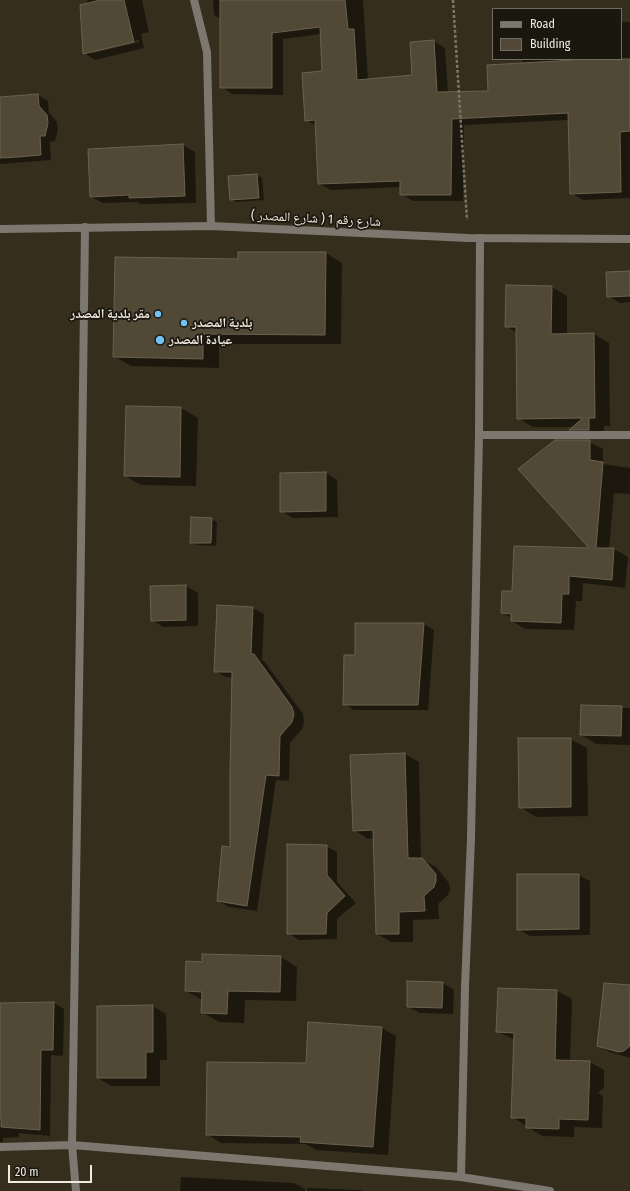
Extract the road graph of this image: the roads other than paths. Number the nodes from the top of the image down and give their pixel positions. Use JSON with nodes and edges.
{"nodes":[{"id":1,"x":194,"y":0,"type":"edge"},
{"id":2,"x":211,"y":226,"type":"junction"},
{"id":3,"x":85,"y":228,"type":"junction"},
{"id":4,"x":0,"y":229,"type":"edge"},
{"id":5,"x":480,"y":238,"type":"junction"},
{"id":6,"x":630,"y":239,"type":"edge"},
{"id":7,"x":479,"y":435,"type":"junction"},
{"id":8,"x":630,"y":435,"type":"edge"},
{"id":9,"x":72,"y":1145,"type":"junction"},
{"id":10,"x":0,"y":1147,"type":"edge"},
{"id":11,"x":461,"y":1177,"type":"junction"},
{"id":12,"x":76,"y":1191,"type":"edge"},
{"id":13,"x":550,"y":1191,"type":"edge"}],
"edges":[{"from":1,"to":2,"type":"street"},
{"from":2,"to":3,"type":"street","name":"شارع رقم 1 ( شارع المصدر )"},
{"from":2,"to":5,"type":"street","name":"شارع رقم 1 ( شارع المصدر )"},
{"from":3,"to":4,"type":"street","name":"شارع رقم 1 ( شارع المصدر )"},
{"from":3,"to":9,"type":"street"},
{"from":5,"to":6,"type":"street","name":"شارع رقم 1 ( شارع المصدر )"},
{"from":5,"to":7,"type":"street"},
{"from":7,"to":8,"type":"street"},
{"from":7,"to":11,"type":"street"},
{"from":9,"to":10,"type":"street"},
{"from":9,"to":11,"type":"street"},
{"from":9,"to":12,"type":"street"},
{"from":11,"to":13,"type":"street"}]}
